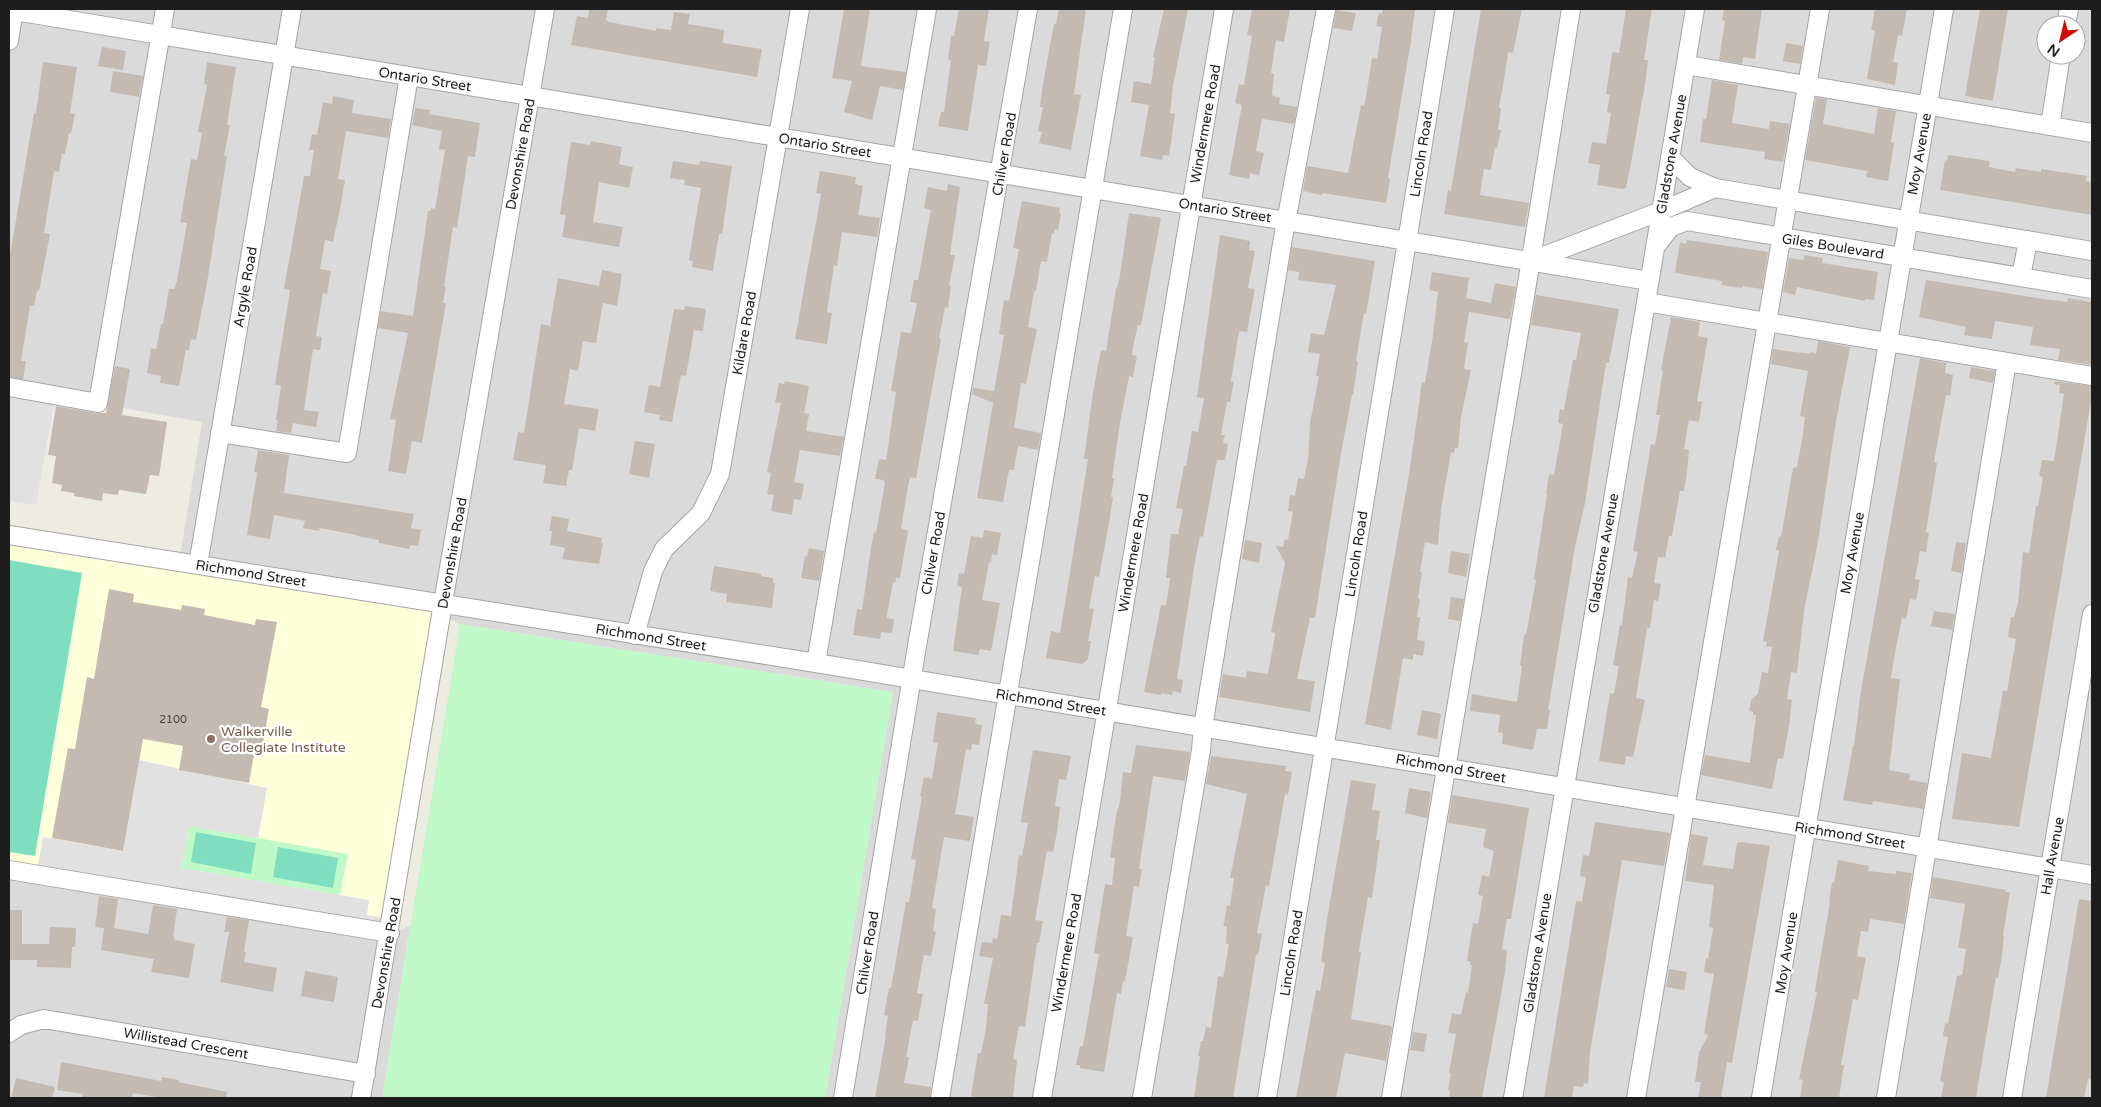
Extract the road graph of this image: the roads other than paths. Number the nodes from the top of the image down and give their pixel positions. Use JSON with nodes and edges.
{"nodes":[{"id":1,"x":165,"y":9,"type":"edge"},
{"id":2,"x":292,"y":9,"type":"edge"},
{"id":3,"x":545,"y":9,"type":"edge"},
{"id":4,"x":800,"y":9,"type":"edge"},
{"id":5,"x":927,"y":9,"type":"edge"},
{"id":6,"x":1028,"y":9,"type":"edge"},
{"id":7,"x":1123,"y":9,"type":"edge"},
{"id":8,"x":1224,"y":9,"type":"edge"},
{"id":9,"x":1326,"y":9,"type":"edge"},
{"id":10,"x":1445,"y":9,"type":"edge"},
{"id":11,"x":1571,"y":9,"type":"edge"},
{"id":12,"x":1695,"y":9,"type":"edge"},
{"id":13,"x":1820,"y":9,"type":"edge"},
{"id":14,"x":1944,"y":9,"type":"edge"},
{"id":15,"x":12,"y":10,"type":"edge"},
{"id":16,"x":160,"y":35,"type":"junction"},
{"id":17,"x":9,"y":42,"type":"edge"},
{"id":18,"x":284,"y":56,"type":"junction"},
{"id":19,"x":1686,"y":65,"type":"junction"},
{"id":20,"x":2060,"y":65,"type":"edge"},
{"id":21,"x":409,"y":76,"type":"junction"},
{"id":22,"x":1807,"y":85,"type":"junction"},
{"id":23,"x":530,"y":96,"type":"junction"},
{"id":24,"x":1927,"y":106,"type":"junction"},
{"id":25,"x":2050,"y":126,"type":"junction"},
{"id":26,"x":2092,"y":133,"type":"edge"},
{"id":27,"x":777,"y":137,"type":"junction"},
{"id":28,"x":902,"y":157,"type":"junction"},
{"id":29,"x":1670,"y":157,"type":"junction"},
{"id":30,"x":1001,"y":174,"type":"junction"},
{"id":31,"x":1715,"y":188,"type":"junction"},
{"id":32,"x":1093,"y":189,"type":"junction"},
{"id":33,"x":1788,"y":199,"type":"junction"},
{"id":34,"x":1191,"y":205,"type":"junction"},
{"id":35,"x":1661,"y":211,"type":"junction"},
{"id":36,"x":1908,"y":220,"type":"junction"},
{"id":37,"x":1286,"y":221,"type":"junction"},
{"id":38,"x":1782,"y":237,"type":"junction"},
{"id":39,"x":1407,"y":240,"type":"junction"},
{"id":40,"x":2028,"y":240,"type":"junction"},
{"id":41,"x":1654,"y":248,"type":"junction"},
{"id":42,"x":2092,"y":251,"type":"edge"},
{"id":43,"x":1902,"y":257,"type":"junction"},
{"id":44,"x":1531,"y":261,"type":"junction"},
{"id":45,"x":2021,"y":277,"type":"junction"},
{"id":46,"x":1649,"y":280,"type":"junction"},
{"id":47,"x":2092,"y":289,"type":"edge"},
{"id":48,"x":1646,"y":302,"type":"junction"},
{"id":49,"x":1768,"y":322,"type":"junction"},
{"id":50,"x":1888,"y":342,"type":"junction"},
{"id":51,"x":2007,"y":362,"type":"junction"},
{"id":52,"x":2092,"y":376,"type":"edge"},
{"id":53,"x":9,"y":387,"type":"edge"},
{"id":54,"x":220,"y":433,"type":"junction"},
{"id":55,"x":9,"y":535,"type":"edge"},
{"id":56,"x":198,"y":565,"type":"junction"},
{"id":57,"x":443,"y":604,"type":"junction"},
{"id":58,"x":2092,"y":614,"type":"edge"},
{"id":59,"x":635,"y":635,"type":"junction"},
{"id":60,"x":816,"y":663,"type":"junction"},
{"id":61,"x":911,"y":680,"type":"junction"},
{"id":62,"x":1008,"y":695,"type":"junction"},
{"id":63,"x":1106,"y":712,"type":"junction"},
{"id":64,"x":1202,"y":727,"type":"junction"},
{"id":65,"x":1325,"y":747,"type":"junction"},
{"id":66,"x":1446,"y":768,"type":"junction"},
{"id":67,"x":1564,"y":788,"type":"junction"},
{"id":68,"x":1685,"y":808,"type":"junction"},
{"id":69,"x":1806,"y":828,"type":"junction"},
{"id":70,"x":1926,"y":848,"type":"junction"},
{"id":71,"x":2050,"y":868,"type":"junction"},
{"id":72,"x":9,"y":870,"type":"edge"},
{"id":73,"x":2092,"y":876,"type":"edge"},
{"id":74,"x":390,"y":933,"type":"junction"},
{"id":75,"x":9,"y":1033,"type":"edge"},
{"id":76,"x":366,"y":1074,"type":"junction"},
{"id":77,"x":361,"y":1098,"type":"edge"},
{"id":78,"x":843,"y":1098,"type":"edge"},
{"id":79,"x":940,"y":1098,"type":"edge"},
{"id":80,"x":1042,"y":1098,"type":"edge"},
{"id":81,"x":1142,"y":1098,"type":"edge"},
{"id":82,"x":1267,"y":1098,"type":"edge"},
{"id":83,"x":1391,"y":1098,"type":"edge"},
{"id":84,"x":1513,"y":1098,"type":"edge"},
{"id":85,"x":1636,"y":1098,"type":"edge"},
{"id":86,"x":1761,"y":1098,"type":"edge"},
{"id":87,"x":1886,"y":1098,"type":"edge"},
{"id":88,"x":2012,"y":1098,"type":"edge"}],
"edges":[{"from":1,"to":16,"type":"street"},
{"from":2,"to":18,"type":"street","name":"Argyle Road"},
{"from":3,"to":23,"type":"street","name":"Devonshire Road"},
{"from":4,"to":27,"type":"street","name":"Kildare Road"},
{"from":5,"to":28,"type":"street"},
{"from":6,"to":30,"type":"street","name":"Chilver Road"},
{"from":7,"to":32,"type":"street"},
{"from":8,"to":34,"type":"street","name":"Windermere Road"},
{"from":9,"to":37,"type":"street"},
{"from":10,"to":39,"type":"street","name":"Lincoln Road"},
{"from":11,"to":44,"type":"street"},
{"from":12,"to":19,"type":"street","name":"Gladstone Avenue"},
{"from":13,"to":22,"type":"street"},
{"from":14,"to":24,"type":"street","name":"Moy Avenue"},
{"from":15,"to":16,"type":"street","name":"Ontario Street"},
{"from":15,"to":17,"type":"street"},
{"from":16,"to":18,"type":"street","name":"Ontario Street"},
{"from":16,"to":53,"type":"street"},
{"from":18,"to":21,"type":"street","name":"Ontario Street"},
{"from":18,"to":54,"type":"street","name":"Argyle Road"},
{"from":19,"to":22,"type":"street"},
{"from":19,"to":29,"type":"street","name":"Gladstone Avenue"},
{"from":20,"to":25,"type":"street"},
{"from":21,"to":23,"type":"street","name":"Ontario Street"},
{"from":21,"to":54,"type":"street"},
{"from":22,"to":24,"type":"street"},
{"from":22,"to":33,"type":"street"},
{"from":23,"to":27,"type":"street","name":"Ontario Street"},
{"from":23,"to":57,"type":"street","name":"Devonshire Road"},
{"from":24,"to":25,"type":"street"},
{"from":24,"to":36,"type":"street","name":"Moy Avenue"},
{"from":25,"to":26,"type":"street"},
{"from":27,"to":28,"type":"street","name":"Ontario Street"},
{"from":27,"to":59,"type":"street","name":"Kildare Road"},
{"from":28,"to":30,"type":"street","name":"Ontario Street"},
{"from":28,"to":60,"type":"street"},
{"from":29,"to":31,"type":"street"},
{"from":29,"to":35,"type":"street","name":"Gladstone Avenue"},
{"from":30,"to":32,"type":"street","name":"Ontario Street"},
{"from":30,"to":61,"type":"street","name":"Chilver Road"},
{"from":31,"to":33,"type":"street"},
{"from":31,"to":35,"type":"street"},
{"from":32,"to":34,"type":"street","name":"Ontario Street"},
{"from":32,"to":62,"type":"street"},
{"from":33,"to":36,"type":"street"},
{"from":33,"to":38,"type":"street"},
{"from":34,"to":37,"type":"street","name":"Ontario Street"},
{"from":34,"to":63,"type":"street","name":"Windermere Road"},
{"from":35,"to":41,"type":"street","name":"Gladstone Avenue"},
{"from":35,"to":44,"type":"street"},
{"from":36,"to":40,"type":"street"},
{"from":36,"to":43,"type":"street","name":"Moy Avenue"},
{"from":37,"to":39,"type":"street","name":"Ontario Street"},
{"from":37,"to":64,"type":"street"},
{"from":38,"to":41,"type":"street","name":"Giles Boulevard"},
{"from":38,"to":43,"type":"street","name":"Giles Boulevard"},
{"from":38,"to":49,"type":"street"},
{"from":39,"to":44,"type":"street","name":"Ontario Street"},
{"from":39,"to":65,"type":"street","name":"Lincoln Road"},
{"from":40,"to":42,"type":"street"},
{"from":40,"to":45,"type":"street"},
{"from":41,"to":46,"type":"street","name":"Gladstone Avenue"},
{"from":43,"to":45,"type":"street","name":"Giles Boulevard"},
{"from":43,"to":50,"type":"street","name":"Moy Avenue"},
{"from":44,"to":46,"type":"street"},
{"from":44,"to":66,"type":"street"},
{"from":45,"to":47,"type":"street","name":"Giles Boulevard"},
{"from":46,"to":48,"type":"street","name":"Gladstone Avenue"},
{"from":48,"to":49,"type":"street"},
{"from":48,"to":67,"type":"street","name":"Gladstone Avenue"},
{"from":49,"to":50,"type":"street"},
{"from":49,"to":68,"type":"street"},
{"from":50,"to":51,"type":"street"},
{"from":50,"to":69,"type":"street","name":"Moy Avenue"},
{"from":51,"to":52,"type":"street"},
{"from":51,"to":70,"type":"street"},
{"from":54,"to":56,"type":"street","name":"Argyle Road"},
{"from":55,"to":56,"type":"street","name":"Richmond Street"},
{"from":56,"to":57,"type":"street","name":"Richmond Street"},
{"from":57,"to":59,"type":"street","name":"Richmond Street"},
{"from":57,"to":74,"type":"street","name":"Devonshire Road"},
{"from":58,"to":71,"type":"street","name":"Hall Avenue"},
{"from":59,"to":60,"type":"street","name":"Richmond Street"},
{"from":60,"to":61,"type":"street","name":"Richmond Street"},
{"from":61,"to":62,"type":"street","name":"Richmond Street"},
{"from":61,"to":78,"type":"street","name":"Chilver Road"},
{"from":62,"to":63,"type":"street","name":"Richmond Street"},
{"from":62,"to":79,"type":"street"},
{"from":63,"to":64,"type":"street","name":"Richmond Street"},
{"from":63,"to":80,"type":"street","name":"Windermere Road"},
{"from":64,"to":65,"type":"street","name":"Richmond Street"},
{"from":64,"to":81,"type":"street"},
{"from":65,"to":66,"type":"street","name":"Richmond Street"},
{"from":65,"to":82,"type":"street","name":"Lincoln Road"},
{"from":66,"to":67,"type":"street","name":"Richmond Street"},
{"from":66,"to":83,"type":"street"},
{"from":67,"to":68,"type":"street","name":"Richmond Street"},
{"from":67,"to":84,"type":"street","name":"Gladstone Avenue"},
{"from":68,"to":69,"type":"street","name":"Richmond Street"},
{"from":68,"to":85,"type":"street"},
{"from":69,"to":70,"type":"street","name":"Richmond Street"},
{"from":69,"to":86,"type":"street","name":"Moy Avenue"},
{"from":70,"to":71,"type":"street","name":"Richmond Street"},
{"from":70,"to":87,"type":"street"},
{"from":71,"to":73,"type":"street","name":"Richmond Street"},
{"from":71,"to":88,"type":"street","name":"Hall Avenue"},
{"from":72,"to":74,"type":"street"},
{"from":74,"to":76,"type":"street","name":"Devonshire Road"},
{"from":75,"to":76,"type":"street","name":"Willistead Crescent"},
{"from":76,"to":77,"type":"street","name":"Devonshire Road"}]}
